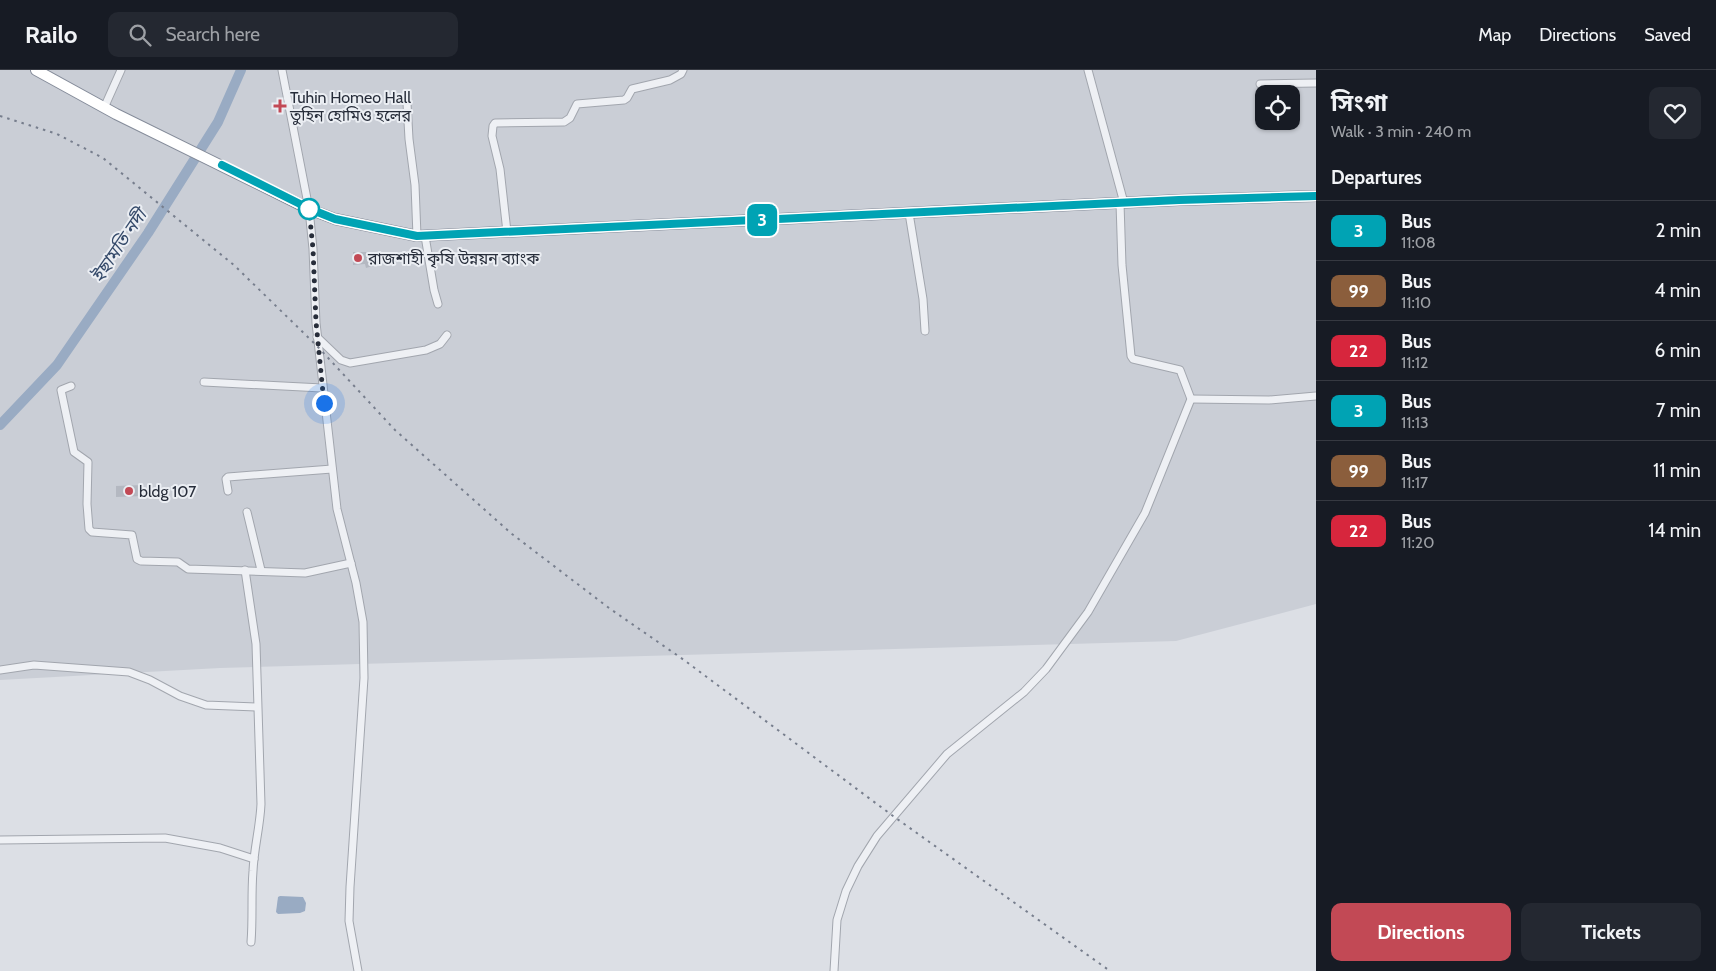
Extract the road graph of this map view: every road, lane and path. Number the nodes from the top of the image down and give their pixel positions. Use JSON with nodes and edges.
{"nodes":[{"id":1,"x":36,"y":70,"type":"edge"},
{"id":2,"x":121,"y":70,"type":"edge"},
{"id":3,"x":282,"y":70,"type":"edge"},
{"id":4,"x":683,"y":70,"type":"edge"},
{"id":5,"x":1088,"y":70,"type":"edge"},
{"id":6,"x":1316,"y":83,"type":"edge"},
{"id":7,"x":1260,"y":84,"type":"dead end"},
{"id":8,"x":407,"y":104,"type":"dead end"},
{"id":9,"x":104,"y":108,"type":"junction"},
{"id":10,"x":1316,"y":196,"type":"edge"},
{"id":11,"x":1122,"y":203,"type":"junction"},
{"id":12,"x":310,"y":209,"type":"junction"},
{"id":13,"x":909,"y":213,"type":"junction"},
{"id":14,"x":507,"y":232,"type":"junction"},
{"id":15,"x":421,"y":236,"type":"junction"},
{"id":16,"x":438,"y":304,"type":"dead end"},
{"id":17,"x":925,"y":330,"type":"dead end"},
{"id":18,"x":447,"y":335,"type":"dead end"},
{"id":19,"x":317,"y":337,"type":"junction"},
{"id":20,"x":204,"y":382,"type":"dead end"},
{"id":21,"x":72,"y":386,"type":"dead end"},
{"id":22,"x":322,"y":388,"type":"junction"},
{"id":23,"x":1316,"y":396,"type":"edge"},
{"id":24,"x":1191,"y":399,"type":"junction"},
{"id":25,"x":332,"y":469,"type":"junction"},
{"id":26,"x":228,"y":491,"type":"dead end"},
{"id":27,"x":247,"y":512,"type":"dead end"},
{"id":28,"x":351,"y":563,"type":"junction"},
{"id":29,"x":246,"y":570,"type":"junction"},
{"id":30,"x":261,"y":570,"type":"junction"},
{"id":31,"x":0,"y":670,"type":"edge"},
{"id":32,"x":257,"y":707,"type":"junction"},
{"id":33,"x":0,"y":840,"type":"edge"},
{"id":34,"x":254,"y":859,"type":"junction"},
{"id":35,"x":251,"y":942,"type":"dead end"},
{"id":36,"x":358,"y":971,"type":"edge"},
{"id":37,"x":834,"y":971,"type":"edge"}],
"edges":[{"from":1,"to":9,"type":"highway"},
{"from":2,"to":9,"type":"street"},
{"from":3,"to":12,"type":"street"},
{"from":4,"to":14,"type":"street"},
{"from":5,"to":11,"type":"street"},
{"from":6,"to":7,"type":"street"},
{"from":8,"to":15,"type":"street"},
{"from":9,"to":12,"type":"highway"},
{"from":10,"to":11,"type":"highway"},
{"from":11,"to":13,"type":"highway"},
{"from":11,"to":24,"type":"street"},
{"from":12,"to":15,"type":"highway"},
{"from":12,"to":19,"type":"street"},
{"from":13,"to":14,"type":"highway"},
{"from":13,"to":17,"type":"street"},
{"from":14,"to":15,"type":"highway"},
{"from":15,"to":16,"type":"street"},
{"from":18,"to":19,"type":"street"},
{"from":19,"to":22,"type":"street"},
{"from":20,"to":22,"type":"street"},
{"from":21,"to":29,"type":"street"},
{"from":22,"to":25,"type":"street"},
{"from":23,"to":24,"type":"street"},
{"from":24,"to":37,"type":"street"},
{"from":25,"to":26,"type":"street"},
{"from":25,"to":28,"type":"street"},
{"from":27,"to":30,"type":"street"},
{"from":28,"to":30,"type":"street"},
{"from":28,"to":36,"type":"street"},
{"from":29,"to":30,"type":"street"},
{"from":29,"to":32,"type":"street"},
{"from":31,"to":32,"type":"street"},
{"from":32,"to":34,"type":"street"},
{"from":33,"to":34,"type":"street"},
{"from":34,"to":35,"type":"street"}]}
